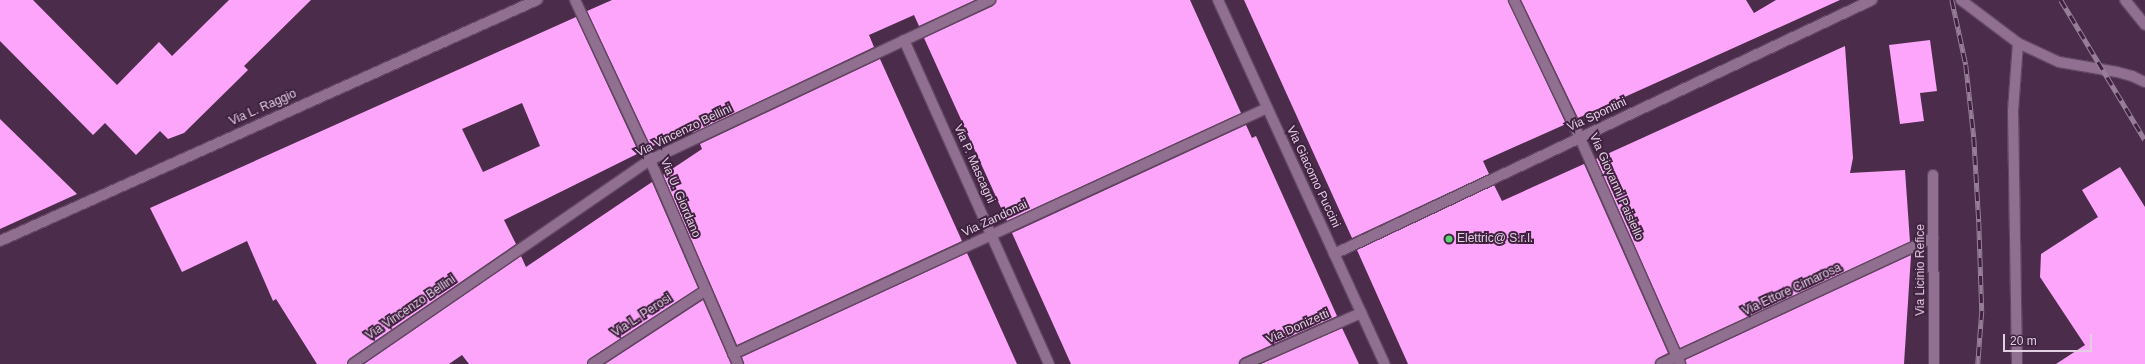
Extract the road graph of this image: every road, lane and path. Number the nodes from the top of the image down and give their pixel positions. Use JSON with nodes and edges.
{"nodes":[{"id":1,"x":537,"y":0,"type":"edge"},
{"id":2,"x":575,"y":0,"type":"edge"},
{"id":3,"x":990,"y":0,"type":"edge"},
{"id":4,"x":1218,"y":0,"type":"edge"},
{"id":5,"x":1514,"y":0,"type":"edge"},
{"id":6,"x":1872,"y":0,"type":"edge"},
{"id":7,"x":1961,"y":0,"type":"edge"},
{"id":8,"x":2125,"y":0,"type":"edge"},
{"id":9,"x":2145,"y":25,"type":"edge"},
{"id":10,"x":904,"y":40,"type":"junction"},
{"id":11,"x":2018,"y":42,"type":"junction"},
{"id":12,"x":2145,"y":82,"type":"edge"},
{"id":13,"x":1267,"y":108,"type":"junction"},
{"id":14,"x":1580,"y":138,"type":"junction"},
{"id":15,"x":650,"y":160,"type":"junction"},
{"id":16,"x":1933,"y":175,"type":"dead end"},
{"id":17,"x":992,"y":235,"type":"junction"},
{"id":18,"x":1933,"y":238,"type":"junction"},
{"id":19,"x":0,"y":240,"type":"edge"},
{"id":20,"x":1334,"y":254,"type":"junction"},
{"id":21,"x":706,"y":290,"type":"junction"},
{"id":22,"x":1361,"y":313,"type":"junction"},
{"id":23,"x":734,"y":354,"type":"junction"},
{"id":24,"x":1679,"y":361,"type":"edge"},
{"id":25,"x":353,"y":364,"type":"edge"},
{"id":26,"x":593,"y":364,"type":"edge"},
{"id":27,"x":738,"y":364,"type":"edge"},
{"id":28,"x":1049,"y":364,"type":"edge"},
{"id":29,"x":1245,"y":364,"type":"edge"},
{"id":30,"x":1385,"y":364,"type":"edge"},
{"id":31,"x":1661,"y":364,"type":"edge"},
{"id":32,"x":1934,"y":364,"type":"edge"},
{"id":33,"x":2017,"y":364,"type":"edge"}],
"edges":[{"from":1,"to":19,"type":"street","name":"Via L. Raggio"},
{"from":2,"to":15,"type":"street","name":"Via U. Giordano"},
{"from":3,"to":10,"type":"street","name":"Via Vincenzo Bellini"},
{"from":4,"to":13,"type":"street","name":"Via Giacomo Puccini"},
{"from":5,"to":14,"type":"street","name":"Via Giovanni Paisiello"},
{"from":6,"to":14,"type":"street","name":"Via Spontini"},
{"from":7,"to":11,"type":"street"},
{"from":8,"to":9,"type":"street"},
{"from":10,"to":15,"type":"street","name":"Via Vincenzo Bellini"},
{"from":10,"to":17,"type":"street","name":"Via P. Mascagni"},
{"from":11,"to":12,"type":"street"},
{"from":11,"to":33,"type":"street"},
{"from":13,"to":17,"type":"street","name":"Via Zandonai"},
{"from":13,"to":20,"type":"street","name":"Via Giacomo Puccini"},
{"from":14,"to":20,"type":"street","name":"Via Spontini"},
{"from":14,"to":24,"type":"street","name":"Via Giovanni Paisiello"},
{"from":15,"to":21,"type":"street","name":"Via U. Giordano"},
{"from":15,"to":25,"type":"street","name":"Via Vincenzo Bellini"},
{"from":16,"to":18,"type":"street","name":"Via Licinio Refice"},
{"from":17,"to":23,"type":"street","name":"Via Zandonai"},
{"from":17,"to":28,"type":"street","name":"Via P. Mascagni"},
{"from":18,"to":24,"type":"street","name":"Via Ettore Cimarosa"},
{"from":18,"to":32,"type":"street","name":"Via Licinio Refice"},
{"from":20,"to":22,"type":"street","name":"Via Giacomo Puccini"},
{"from":21,"to":23,"type":"street","name":"Via U. Giordano"},
{"from":21,"to":26,"type":"street","name":"Via L. Perosi"},
{"from":22,"to":29,"type":"street","name":"Via Donizetti"},
{"from":22,"to":30,"type":"street","name":"Via Giacomo Puccini"},
{"from":23,"to":27,"type":"street","name":"Via U. Giordano"},
{"from":24,"to":31,"type":"street","name":"Via Ettore Cimarosa"}]}
